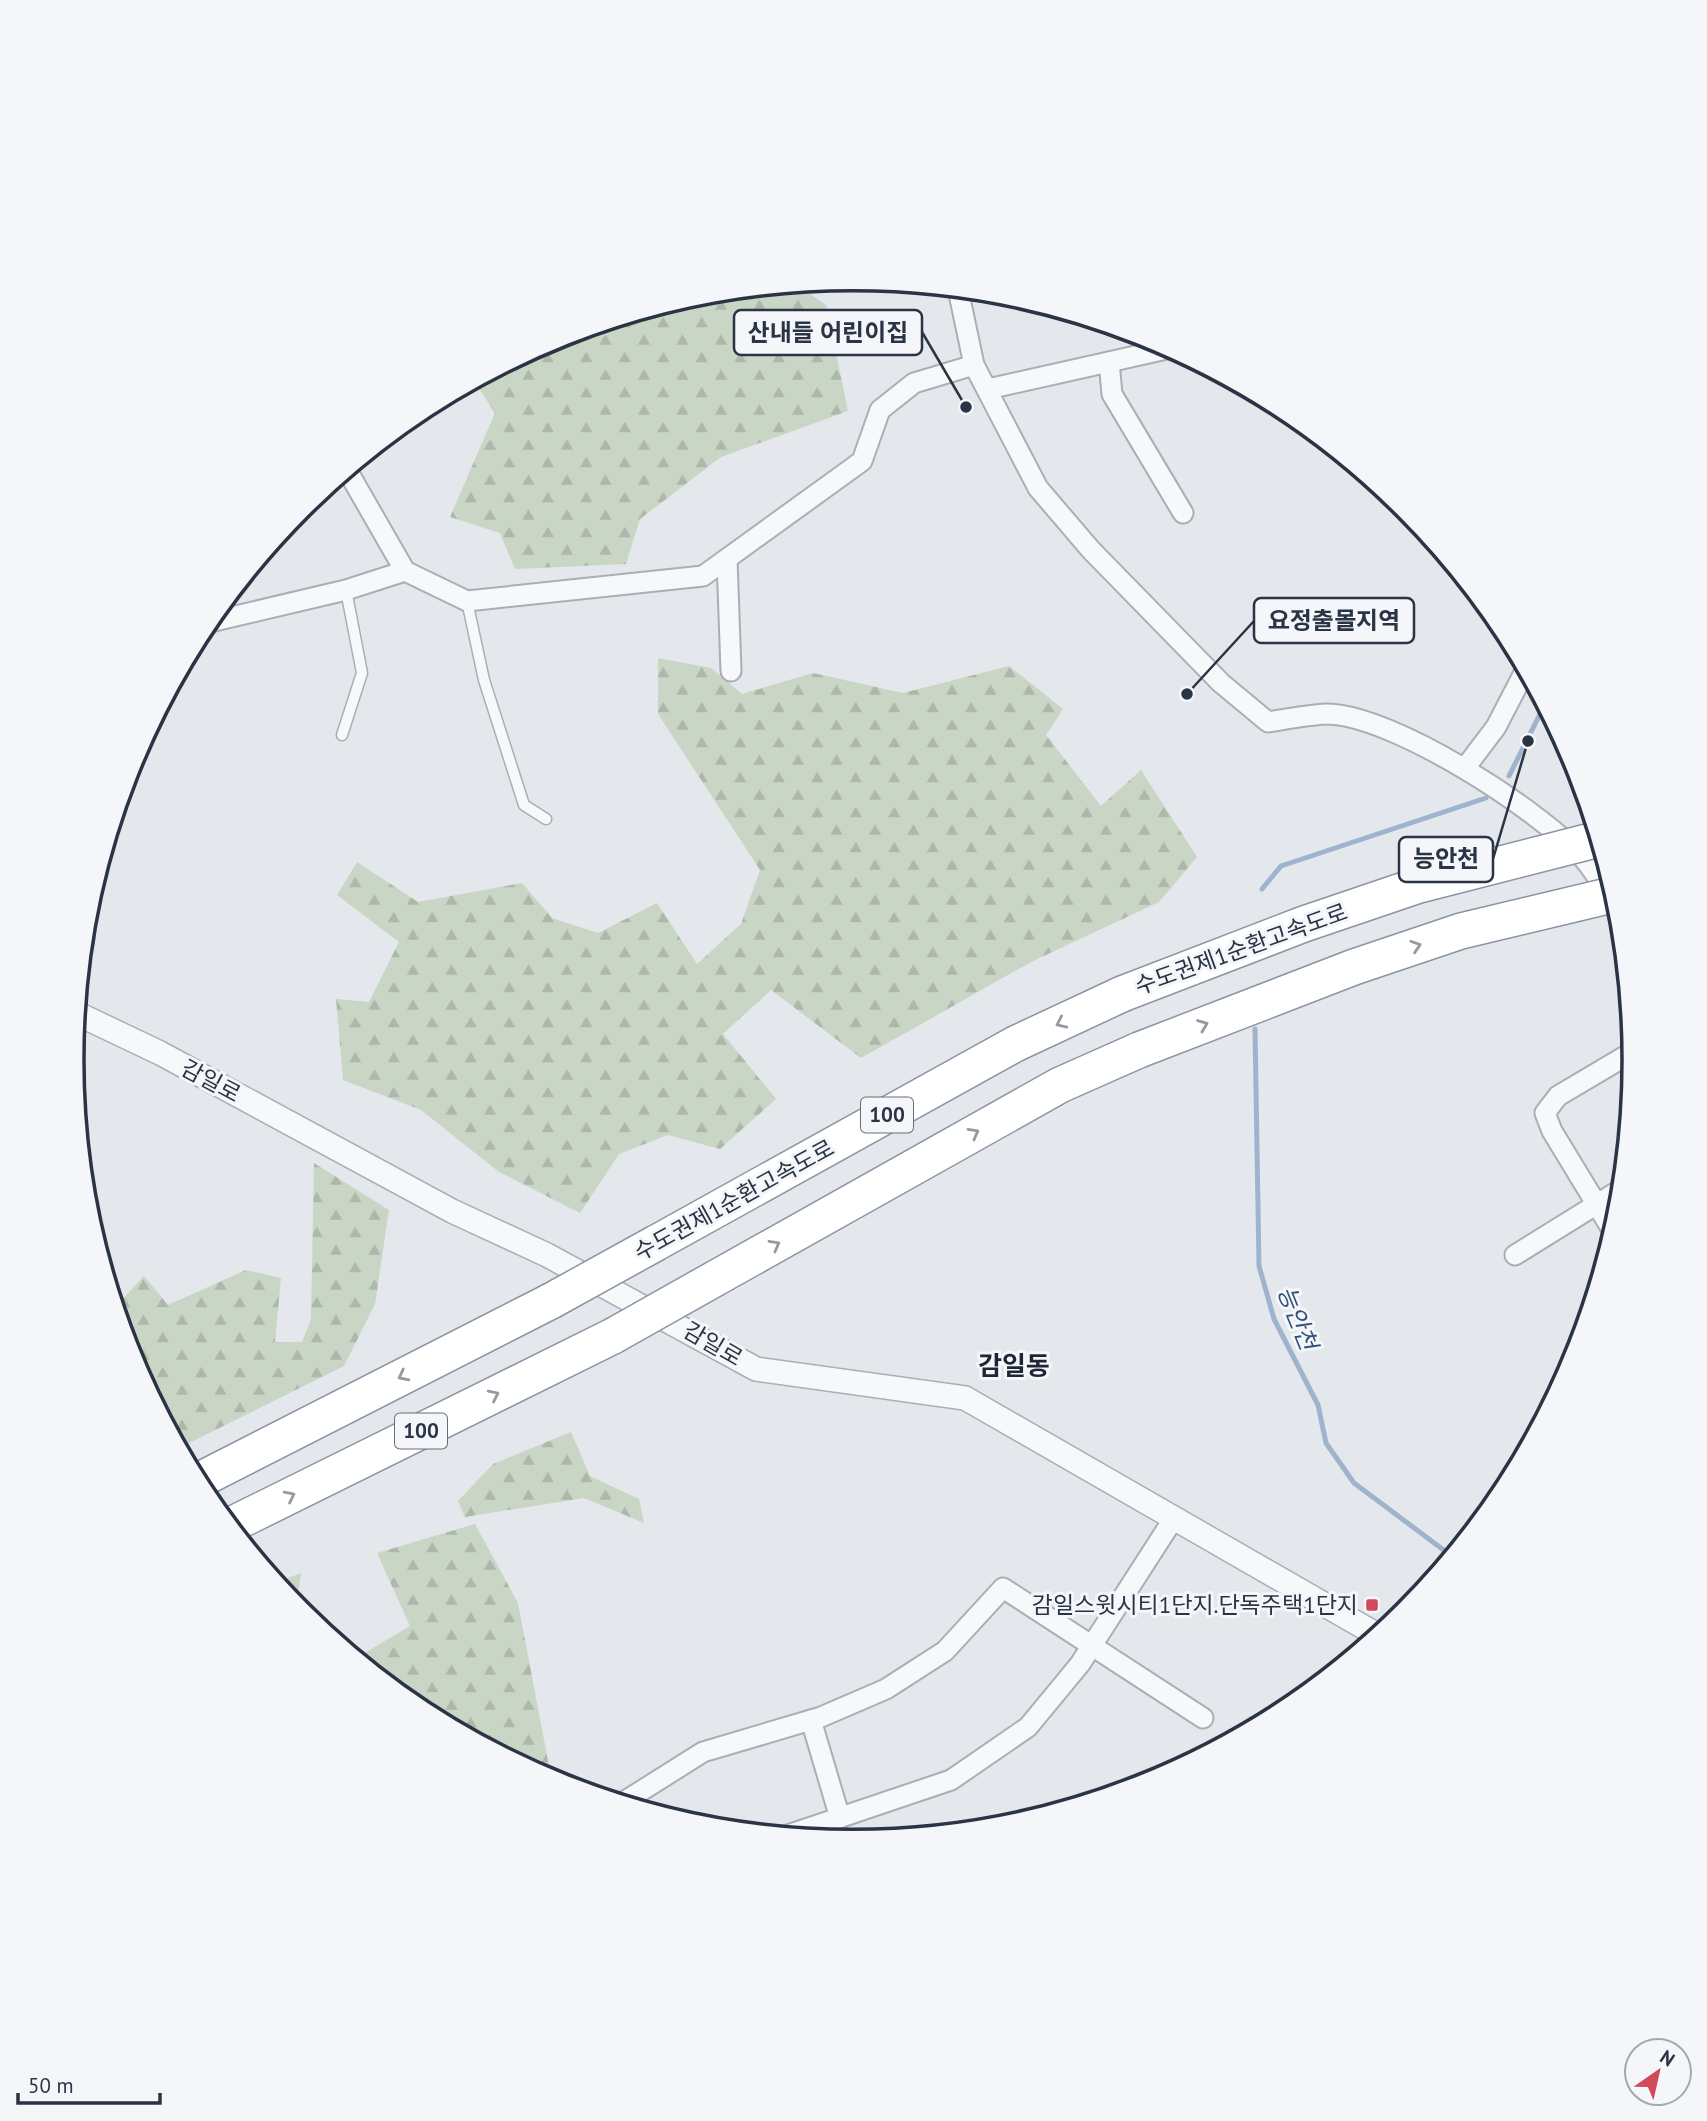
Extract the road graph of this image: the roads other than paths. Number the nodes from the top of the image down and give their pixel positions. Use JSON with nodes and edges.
{"nodes":[{"id":1,"x":960,"y":299,"type":"edge"},
{"id":2,"x":1153,"y":352,"type":"edge"},
{"id":3,"x":1109,"y":362,"type":"junction"},
{"id":4,"x":974,"y":365,"type":"junction"},
{"id":5,"x":988,"y":389,"type":"junction"},
{"id":6,"x":351,"y":478,"type":"edge"},
{"id":7,"x":1183,"y":513,"type":"dead end"},
{"id":8,"x":727,"y":558,"type":"junction"},
{"id":9,"x":405,"y":571,"type":"junction"},
{"id":10,"x":346,"y":590,"type":"junction"},
{"id":11,"x":467,"y":601,"type":"junction"},
{"id":12,"x":225,"y":618,"type":"edge"},
{"id":13,"x":731,"y":671,"type":"dead end"},
{"id":14,"x":1521,"y":678,"type":"edge"},
{"id":15,"x":342,"y":735,"type":"dead end"},
{"id":16,"x":1465,"y":768,"type":"junction"},
{"id":17,"x":546,"y":819,"type":"dead end"},
{"id":18,"x":1591,"y":849,"type":"edge"},
{"id":19,"x":1605,"y":897,"type":"edge"},
{"id":20,"x":86,"y":1018,"type":"edge"},
{"id":21,"x":1623,"y":1058,"type":"edge"},
{"id":22,"x":1610,"y":1196,"type":"edge"},
{"id":23,"x":1595,"y":1205,"type":"junction"},
{"id":24,"x":1606,"y":1221,"type":"edge"},
{"id":25,"x":1515,"y":1255,"type":"dead end"},
{"id":26,"x":207,"y":1477,"type":"edge"},
{"id":27,"x":1174,"y":1518,"type":"junction"},
{"id":28,"x":238,"y":1522,"type":"edge"},
{"id":29,"x":1370,"y":1630,"type":"edge"},
{"id":30,"x":1091,"y":1646,"type":"junction"},
{"id":31,"x":1203,"y":1717,"type":"dead end"},
{"id":32,"x":811,"y":1720,"type":"junction"},
{"id":33,"x":632,"y":1797,"type":"edge"},
{"id":34,"x":840,"y":1818,"type":"junction"},
{"id":35,"x":809,"y":1828,"type":"edge"}],
"edges":[{"from":1,"to":4,"type":"street"},
{"from":2,"to":3,"type":"street"},
{"from":3,"to":5,"type":"street"},
{"from":3,"to":7,"type":"street"},
{"from":4,"to":5,"type":"street"},
{"from":4,"to":8,"type":"street"},
{"from":5,"to":16,"type":"street"},
{"from":6,"to":9,"type":"street"},
{"from":8,"to":11,"type":"street"},
{"from":8,"to":13,"type":"street"},
{"from":9,"to":10,"type":"street"},
{"from":9,"to":11,"type":"street"},
{"from":10,"to":12,"type":"street"},
{"from":10,"to":15,"type":"lane"},
{"from":11,"to":17,"type":"lane"},
{"from":14,"to":16,"type":"street"},
{"from":16,"to":18,"type":"street"},
{"from":18,"to":26,"type":"highway","name":"수도권제1순환고속도로","number":"100","one_way":true,"bridge":true},
{"from":28,"to":19,"type":"highway","number":"100","one_way":true,"bridge":true},
{"from":20,"to":27,"type":"street","name":"감일로"},
{"from":21,"to":23,"type":"street"},
{"from":22,"to":23,"type":"street"},
{"from":23,"to":24,"type":"street"},
{"from":23,"to":25,"type":"street"},
{"from":27,"to":29,"type":"street","name":"감일로"},
{"from":27,"to":30,"type":"street"},
{"from":30,"to":31,"type":"street"},
{"from":30,"to":32,"type":"street"},
{"from":30,"to":34,"type":"street"},
{"from":32,"to":33,"type":"street"},
{"from":32,"to":34,"type":"street"},
{"from":34,"to":35,"type":"street"}]}
